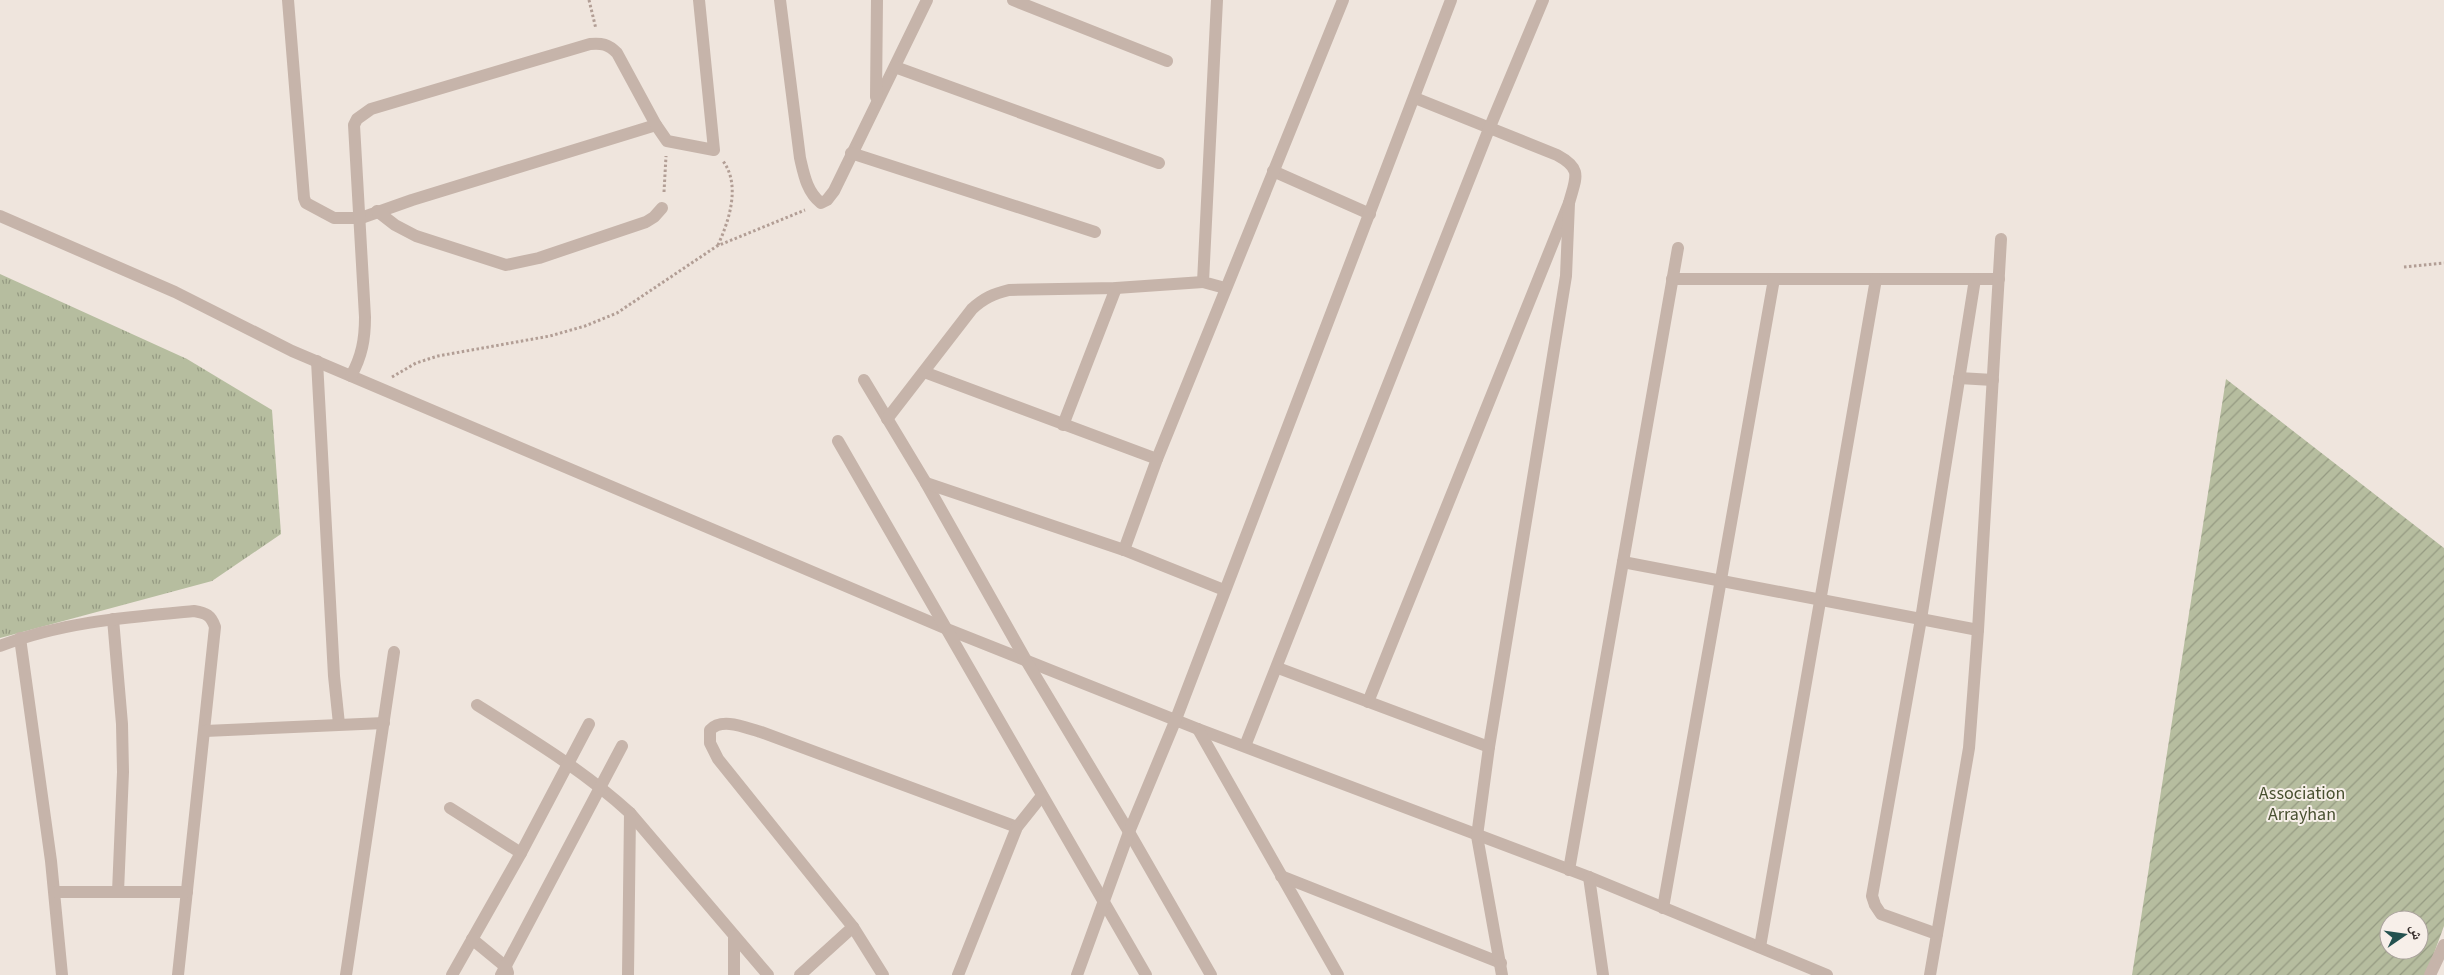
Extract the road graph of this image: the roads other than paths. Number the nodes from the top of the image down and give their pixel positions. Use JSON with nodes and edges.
{"nodes":[{"id":1,"x":288,"y":0,"type":"edge"},
{"id":2,"x":699,"y":0,"type":"edge"},
{"id":3,"x":780,"y":0,"type":"edge"},
{"id":4,"x":877,"y":0,"type":"edge"},
{"id":5,"x":927,"y":0,"type":"edge"},
{"id":6,"x":1013,"y":0,"type":"edge"},
{"id":7,"x":1217,"y":0,"type":"edge"},
{"id":8,"x":1343,"y":0,"type":"edge"},
{"id":9,"x":1451,"y":0,"type":"edge"},
{"id":10,"x":1543,"y":0,"type":"edge"},
{"id":11,"x":1168,"y":61,"type":"dead end"},
{"id":12,"x":895,"y":67,"type":"junction"},
{"id":13,"x":1415,"y":98,"type":"junction"},
{"id":14,"x":876,"y":100,"type":"junction"},
{"id":15,"x":656,"y":125,"type":"junction"},
{"id":16,"x":1489,"y":129,"type":"junction"},
{"id":17,"x":851,"y":153,"type":"junction"},
{"id":18,"x":1159,"y":163,"type":"dead end"},
{"id":19,"x":1273,"y":171,"type":"junction"},
{"id":20,"x":1569,"y":202,"type":"junction"},
{"id":21,"x":662,"y":208,"type":"road end"},
{"id":22,"x":376,"y":211,"type":"junction"},
{"id":23,"x":1370,"y":214,"type":"junction"},
{"id":24,"x":0,"y":216,"type":"edge"},
{"id":25,"x":361,"y":218,"type":"junction"},
{"id":26,"x":1094,"y":232,"type":"dead end"},
{"id":27,"x":2001,"y":239,"type":"dead end"},
{"id":28,"x":1678,"y":248,"type":"dead end"},
{"id":29,"x":1672,"y":279,"type":"junction"},
{"id":30,"x":1774,"y":279,"type":"junction"},
{"id":31,"x":1876,"y":279,"type":"junction"},
{"id":32,"x":1975,"y":279,"type":"junction"},
{"id":33,"x":1999,"y":279,"type":"junction"},
{"id":34,"x":1203,"y":282,"type":"junction"},
{"id":35,"x":1116,"y":288,"type":"junction"},
{"id":36,"x":1225,"y":288,"type":"junction"},
{"id":37,"x":317,"y":361,"type":"junction"},
{"id":38,"x":924,"y":372,"type":"junction"},
{"id":39,"x":351,"y":376,"type":"junction"},
{"id":40,"x":1959,"y":378,"type":"junction"},
{"id":41,"x":864,"y":380,"type":"dead end"},
{"id":42,"x":1993,"y":380,"type":"junction"},
{"id":43,"x":887,"y":419,"type":"junction"},
{"id":44,"x":1063,"y":425,"type":"junction"},
{"id":45,"x":838,"y":441,"type":"dead end"},
{"id":46,"x":1157,"y":459,"type":"junction"},
{"id":47,"x":926,"y":483,"type":"junction"},
{"id":48,"x":1124,"y":550,"type":"junction"},
{"id":49,"x":1623,"y":562,"type":"junction"},
{"id":50,"x":1721,"y":581,"type":"junction"},
{"id":51,"x":1224,"y":590,"type":"junction"},
{"id":52,"x":1821,"y":600,"type":"junction"},
{"id":53,"x":113,"y":619,"type":"junction"},
{"id":54,"x":1921,"y":619,"type":"junction"},
{"id":55,"x":947,"y":629,"type":"junction"},
{"id":56,"x":1978,"y":630,"type":"junction"},
{"id":57,"x":20,"y":638,"type":"junction"},
{"id":58,"x":0,"y":646,"type":"edge"},
{"id":59,"x":394,"y":652,"type":"dead end"},
{"id":60,"x":1027,"y":662,"type":"junction"},
{"id":61,"x":1278,"y":668,"type":"junction"},
{"id":62,"x":1368,"y":702,"type":"junction"},
{"id":63,"x":477,"y":706,"type":"dead end"},
{"id":64,"x":1176,"y":719,"type":"junction"},
{"id":65,"x":384,"y":723,"type":"junction"},
{"id":66,"x":339,"y":724,"type":"junction"},
{"id":67,"x":589,"y":724,"type":"dead end"},
{"id":68,"x":1198,"y":729,"type":"junction"},
{"id":69,"x":205,"y":731,"type":"junction"},
{"id":70,"x":622,"y":746,"type":"dead end"},
{"id":71,"x":1245,"y":746,"type":"junction"},
{"id":72,"x":1489,"y":747,"type":"junction"},
{"id":73,"x":568,"y":762,"type":"junction"},
{"id":74,"x":600,"y":787,"type":"junction"},
{"id":75,"x":1041,"y":797,"type":"junction"},
{"id":76,"x":450,"y":808,"type":"dead end"},
{"id":77,"x":630,"y":814,"type":"junction"},
{"id":78,"x":1017,"y":827,"type":"junction"},
{"id":79,"x":1129,"y":832,"type":"junction"},
{"id":80,"x":1478,"y":836,"type":"junction"},
{"id":81,"x":521,"y":853,"type":"junction"},
{"id":82,"x":1570,"y":870,"type":"junction"},
{"id":83,"x":1281,"y":876,"type":"junction"},
{"id":84,"x":1589,"y":877,"type":"junction"},
{"id":85,"x":55,"y":892,"type":"junction"},
{"id":86,"x":118,"y":892,"type":"junction"},
{"id":87,"x":188,"y":892,"type":"junction"},
{"id":88,"x":1104,"y":902,"type":"junction"},
{"id":89,"x":1663,"y":908,"type":"junction"},
{"id":90,"x":853,"y":927,"type":"junction"},
{"id":91,"x":1937,"y":934,"type":"junction"},
{"id":92,"x":734,"y":936,"type":"junction"},
{"id":93,"x":472,"y":939,"type":"junction"},
{"id":94,"x":2444,"y":945,"type":"edge"},
{"id":95,"x":1760,"y":947,"type":"junction"},
{"id":96,"x":1501,"y":969,"type":"edge"},
{"id":97,"x":505,"y":972,"type":"edge"},
{"id":98,"x":62,"y":975,"type":"edge"},
{"id":99,"x":178,"y":975,"type":"edge"},
{"id":100,"x":346,"y":975,"type":"edge"},
{"id":101,"x":452,"y":975,"type":"edge"},
{"id":102,"x":628,"y":975,"type":"edge"},
{"id":103,"x":734,"y":975,"type":"edge"},
{"id":104,"x":768,"y":975,"type":"edge"},
{"id":105,"x":800,"y":975,"type":"edge"},
{"id":106,"x":883,"y":975,"type":"edge"},
{"id":107,"x":958,"y":975,"type":"edge"},
{"id":108,"x":1077,"y":975,"type":"edge"},
{"id":109,"x":1146,"y":975,"type":"edge"},
{"id":110,"x":1211,"y":975,"type":"edge"},
{"id":111,"x":1338,"y":975,"type":"edge"},
{"id":112,"x":1603,"y":975,"type":"edge"},
{"id":113,"x":1827,"y":975,"type":"edge"},
{"id":114,"x":1930,"y":975,"type":"edge"},
{"id":115,"x":2430,"y":975,"type":"edge"}],
"edges":[{"from":1,"to":25,"type":"street"},
{"from":2,"to":15,"type":"street"},
{"from":3,"to":17,"type":"street"},
{"from":4,"to":14,"type":"street"},
{"from":5,"to":12,"type":"street"},
{"from":6,"to":11,"type":"street"},
{"from":7,"to":34,"type":"street"},
{"from":8,"to":19,"type":"street"},
{"from":9,"to":13,"type":"street"},
{"from":10,"to":16,"type":"street"},
{"from":12,"to":14,"type":"street"},
{"from":12,"to":18,"type":"street"},
{"from":13,"to":16,"type":"street"},
{"from":13,"to":23,"type":"street"},
{"from":14,"to":17,"type":"street"},
{"from":15,"to":22,"type":"street"},
{"from":15,"to":25,"type":"street"},
{"from":16,"to":20,"type":"street"},
{"from":16,"to":61,"type":"street"},
{"from":17,"to":26,"type":"street"},
{"from":19,"to":23,"type":"street"},
{"from":19,"to":36,"type":"street"},
{"from":20,"to":62,"type":"street"},
{"from":20,"to":72,"type":"street"},
{"from":21,"to":22,"type":"street"},
{"from":22,"to":25,"type":"street"},
{"from":23,"to":51,"type":"street"},
{"from":24,"to":37,"type":"street"},
{"from":25,"to":39,"type":"street"},
{"from":27,"to":33,"type":"street"},
{"from":28,"to":29,"type":"street"},
{"from":29,"to":30,"type":"street"},
{"from":29,"to":49,"type":"street"},
{"from":30,"to":31,"type":"street"},
{"from":30,"to":50,"type":"street"},
{"from":31,"to":32,"type":"street"},
{"from":31,"to":52,"type":"street"},
{"from":32,"to":33,"type":"street"},
{"from":32,"to":40,"type":"street"},
{"from":33,"to":42,"type":"street"},
{"from":34,"to":35,"type":"street"},
{"from":34,"to":36,"type":"street"},
{"from":35,"to":38,"type":"street"},
{"from":35,"to":44,"type":"street"},
{"from":36,"to":46,"type":"street"},
{"from":37,"to":39,"type":"street"},
{"from":37,"to":66,"type":"street"},
{"from":38,"to":43,"type":"street"},
{"from":38,"to":44,"type":"street"},
{"from":39,"to":55,"type":"street"},
{"from":40,"to":42,"type":"street"},
{"from":40,"to":54,"type":"street"},
{"from":41,"to":43,"type":"street"},
{"from":42,"to":56,"type":"street"},
{"from":43,"to":47,"type":"street"},
{"from":44,"to":46,"type":"street"},
{"from":45,"to":55,"type":"street"},
{"from":46,"to":48,"type":"street"},
{"from":47,"to":48,"type":"street"},
{"from":47,"to":60,"type":"street"},
{"from":48,"to":51,"type":"street"},
{"from":49,"to":50,"type":"street"},
{"from":49,"to":82,"type":"street"},
{"from":50,"to":52,"type":"street"},
{"from":50,"to":89,"type":"street"},
{"from":51,"to":64,"type":"street"},
{"from":52,"to":54,"type":"street"},
{"from":52,"to":95,"type":"street"},
{"from":53,"to":57,"type":"street"},
{"from":53,"to":69,"type":"street"},
{"from":53,"to":86,"type":"street"},
{"from":54,"to":56,"type":"street"},
{"from":54,"to":91,"type":"street"},
{"from":55,"to":60,"type":"street"},
{"from":55,"to":75,"type":"street"},
{"from":56,"to":91,"type":"street"},
{"from":57,"to":58,"type":"street"},
{"from":57,"to":85,"type":"street"},
{"from":59,"to":65,"type":"street"},
{"from":60,"to":64,"type":"street"},
{"from":60,"to":79,"type":"street"},
{"from":61,"to":62,"type":"street"},
{"from":61,"to":71,"type":"street"},
{"from":62,"to":72,"type":"street"},
{"from":63,"to":73,"type":"street"},
{"from":64,"to":68,"type":"street"},
{"from":64,"to":79,"type":"street"},
{"from":65,"to":66,"type":"street"},
{"from":65,"to":100,"type":"street"},
{"from":66,"to":69,"type":"street"},
{"from":67,"to":73,"type":"street"},
{"from":68,"to":71,"type":"street"},
{"from":68,"to":83,"type":"street"},
{"from":69,"to":87,"type":"street"},
{"from":70,"to":74,"type":"street"},
{"from":71,"to":80,"type":"street"},
{"from":72,"to":80,"type":"street"},
{"from":73,"to":74,"type":"street"},
{"from":73,"to":81,"type":"street"},
{"from":74,"to":77,"type":"street"},
{"from":74,"to":97,"type":"street"},
{"from":75,"to":78,"type":"street"},
{"from":75,"to":88,"type":"street"},
{"from":76,"to":81,"type":"street"},
{"from":77,"to":92,"type":"street"},
{"from":77,"to":102,"type":"street"},
{"from":78,"to":90,"type":"street"},
{"from":78,"to":107,"type":"street"},
{"from":79,"to":88,"type":"street"},
{"from":79,"to":110,"type":"street"},
{"from":80,"to":82,"type":"street"},
{"from":80,"to":96,"type":"street"},
{"from":81,"to":93,"type":"street"},
{"from":82,"to":84,"type":"street"},
{"from":83,"to":96,"type":"street"},
{"from":83,"to":111,"type":"street"},
{"from":84,"to":89,"type":"street"},
{"from":84,"to":112,"type":"street"},
{"from":85,"to":86,"type":"street"},
{"from":85,"to":98,"type":"street"},
{"from":86,"to":87,"type":"street"},
{"from":87,"to":99,"type":"street"},
{"from":88,"to":108,"type":"street"},
{"from":88,"to":109,"type":"street"},
{"from":89,"to":95,"type":"street"},
{"from":90,"to":105,"type":"street"},
{"from":90,"to":106,"type":"street"},
{"from":91,"to":114,"type":"street"},
{"from":92,"to":103,"type":"street"},
{"from":92,"to":104,"type":"street"},
{"from":93,"to":97,"type":"street"},
{"from":93,"to":101,"type":"street"},
{"from":94,"to":115,"type":"street"},
{"from":95,"to":113,"type":"street"}]}
